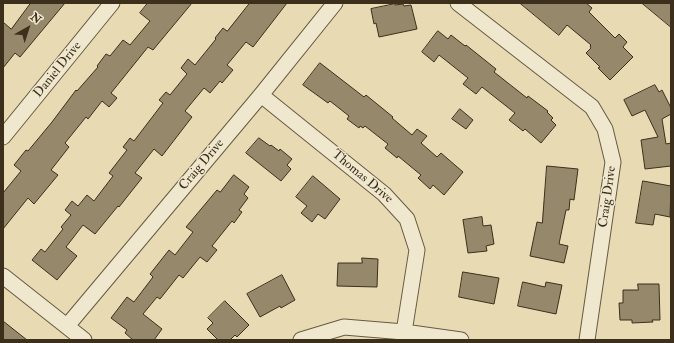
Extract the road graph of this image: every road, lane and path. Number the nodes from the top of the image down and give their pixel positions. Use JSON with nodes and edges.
{"nodes":[{"id":1,"x":112,"y":3,"type":"edge"},
{"id":2,"x":336,"y":3,"type":"edge"},
{"id":3,"x":458,"y":3,"type":"edge"},
{"id":4,"x":261,"y":96,"type":"junction"},
{"id":5,"x":3,"y":137,"type":"edge"},
{"id":6,"x":3,"y":276,"type":"edge"},
{"id":7,"x":67,"y":326,"type":"junction"},
{"id":8,"x":404,"y":332,"type":"junction"},
{"id":9,"x":84,"y":340,"type":"edge"},
{"id":10,"x":301,"y":340,"type":"edge"},
{"id":11,"x":461,"y":340,"type":"edge"},
{"id":12,"x":587,"y":340,"type":"edge"}],
"edges":[{"from":1,"to":5,"type":"street","name":"Daniel Drive"},
{"from":2,"to":4,"type":"street","name":"Craig Drive"},
{"from":3,"to":12,"type":"street","name":"Craig Drive"},
{"from":4,"to":7,"type":"street","name":"Craig Drive"},
{"from":4,"to":8,"type":"street","name":"Thomas Drive"},
{"from":6,"to":7,"type":"street"},
{"from":7,"to":9,"type":"street"},
{"from":8,"to":10,"type":"street"},
{"from":8,"to":11,"type":"street"}]}
